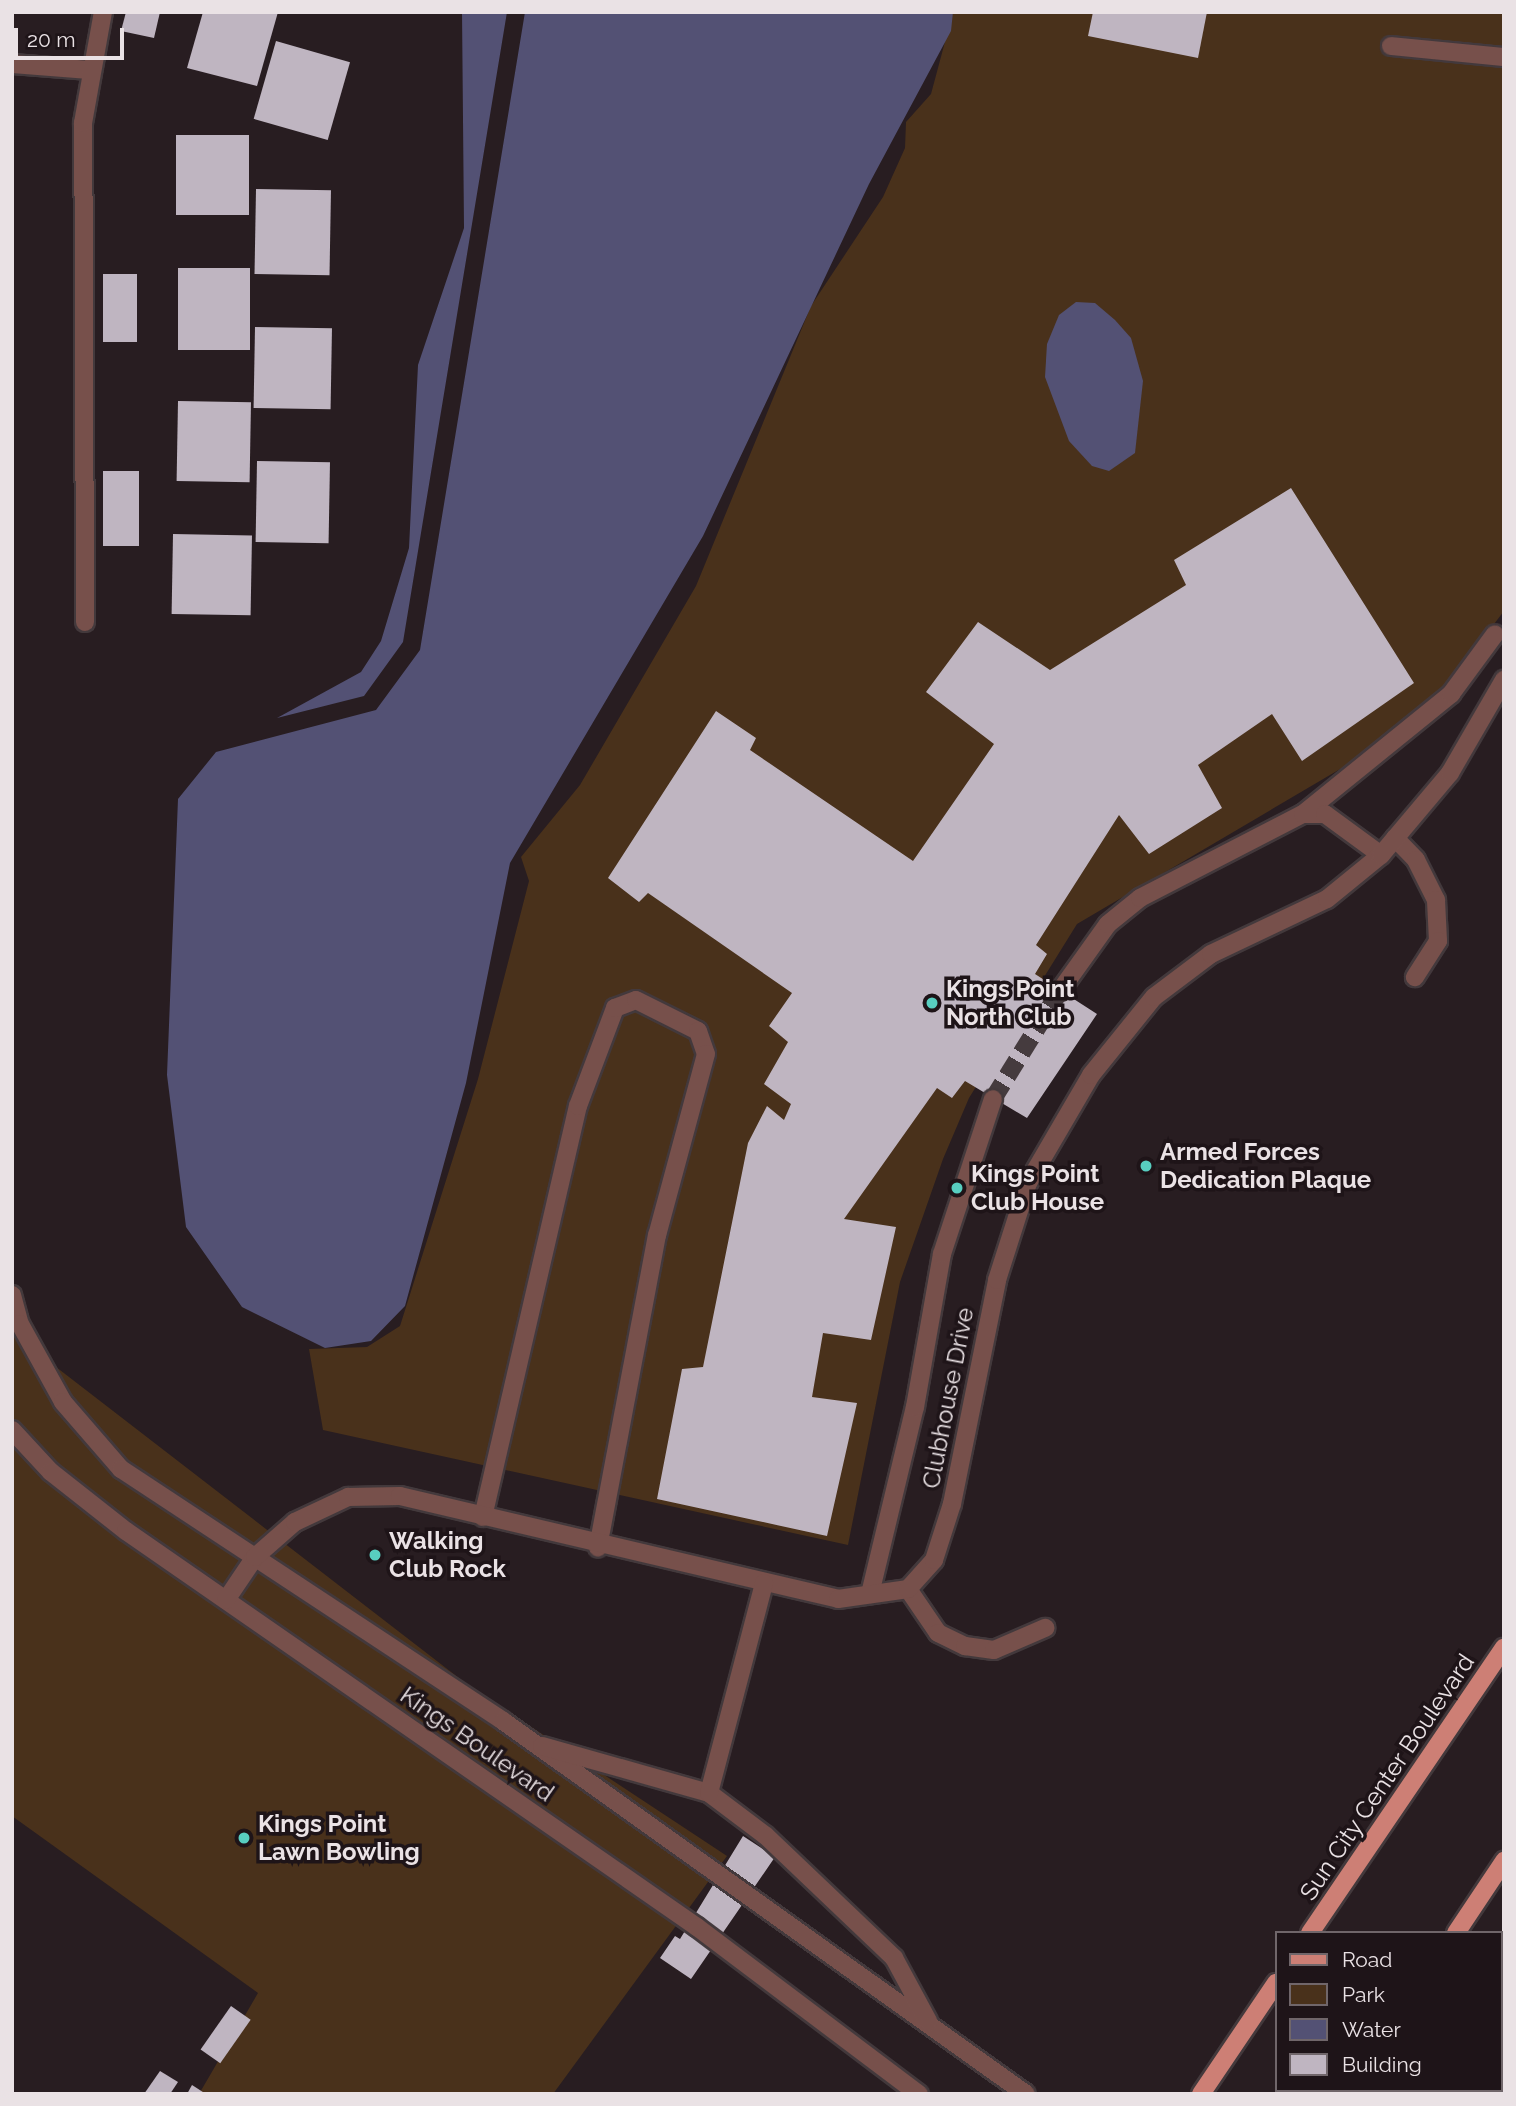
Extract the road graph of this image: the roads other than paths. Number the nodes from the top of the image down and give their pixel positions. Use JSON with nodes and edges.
{"nodes":[{"id":1,"x":103,"y":12,"type":"edge"},
{"id":2,"x":1391,"y":46,"type":"dead end"},
{"id":3,"x":1504,"y":57,"type":"edge"},
{"id":4,"x":12,"y":64,"type":"edge"},
{"id":5,"x":90,"y":70,"type":"junction"},
{"id":6,"x":85,"y":622,"type":"dead end"},
{"id":7,"x":1495,"y":634,"type":"dead end"},
{"id":8,"x":1504,"y":680,"type":"edge"},
{"id":9,"x":1303,"y":814,"type":"junction"},
{"id":10,"x":1395,"y":838,"type":"junction"},
{"id":11,"x":1381,"y":855,"type":"junction"},
{"id":12,"x":1415,"y":977,"type":"dead end"},
{"id":13,"x":1060,"y":991,"type":"tunnel mouth"},
{"id":14,"x":993,"y":1098,"type":"tunnel mouth"},
{"id":15,"x":12,"y":1295,"type":"edge"},
{"id":16,"x":12,"y":1430,"type":"edge"},
{"id":17,"x":483,"y":1517,"type":"junction"},
{"id":18,"x":598,"y":1547,"type":"junction"},
{"id":19,"x":255,"y":1557,"type":"junction"},
{"id":20,"x":764,"y":1583,"type":"junction"},
{"id":21,"x":908,"y":1589,"type":"junction"},
{"id":22,"x":870,"y":1594,"type":"junction"},
{"id":23,"x":226,"y":1600,"type":"junction"},
{"id":24,"x":1045,"y":1628,"type":"dead end"},
{"id":25,"x":1504,"y":1648,"type":"edge"},
{"id":26,"x":535,"y":1745,"type":"junction"},
{"id":27,"x":709,"y":1793,"type":"junction"},
{"id":28,"x":1504,"y":1861,"type":"edge"},
{"id":29,"x":1311,"y":1931,"type":"edge"},
{"id":30,"x":1456,"y":1931,"type":"edge"},
{"id":31,"x":1274,"y":1986,"type":"edge"},
{"id":32,"x":931,"y":2027,"type":"junction"},
{"id":33,"x":919,"y":2094,"type":"edge"},
{"id":34,"x":1026,"y":2094,"type":"edge"},
{"id":35,"x":1201,"y":2094,"type":"edge"}],
"edges":[{"from":1,"to":5,"type":"street"},
{"from":2,"to":3,"type":"street"},
{"from":4,"to":5,"type":"street"},
{"from":5,"to":6,"type":"street"},
{"from":7,"to":9,"type":"street"},
{"from":8,"to":10,"type":"street","name":"Clubhouse Drive"},
{"from":9,"to":11,"type":"street"},
{"from":9,"to":13,"type":"street"},
{"from":10,"to":11,"type":"street","name":"Clubhouse Drive"},
{"from":10,"to":12,"type":"street"},
{"from":11,"to":21,"type":"street","name":"Clubhouse Drive"},
{"from":14,"to":22,"type":"street"},
{"from":15,"to":19,"type":"street","name":"Kings Boulevard"},
{"from":16,"to":23,"type":"street","name":"Kings Boulevard"},
{"from":17,"to":18,"type":"street"},
{"from":17,"to":18,"type":"street"},
{"from":17,"to":19,"type":"street"},
{"from":18,"to":20,"type":"street"},
{"from":19,"to":23,"type":"street"},
{"from":19,"to":26,"type":"street","name":"Kings Boulevard"},
{"from":20,"to":22,"type":"street"},
{"from":20,"to":27,"type":"street"},
{"from":21,"to":22,"type":"street"},
{"from":21,"to":24,"type":"street"},
{"from":23,"to":33,"type":"street","name":"Kings Boulevard"},
{"from":25,"to":29,"type":"main road","name":"Sun City Center Boulevard"},
{"from":26,"to":27,"type":"street","name":"Kings Boulevard"},
{"from":26,"to":32,"type":"street","name":"Kings Boulevard"},
{"from":27,"to":32,"type":"street","name":"Kings Boulevard"},
{"from":28,"to":30,"type":"main road"},
{"from":31,"to":35,"type":"main road"},
{"from":32,"to":34,"type":"street","name":"Kings Boulevard"}]}
